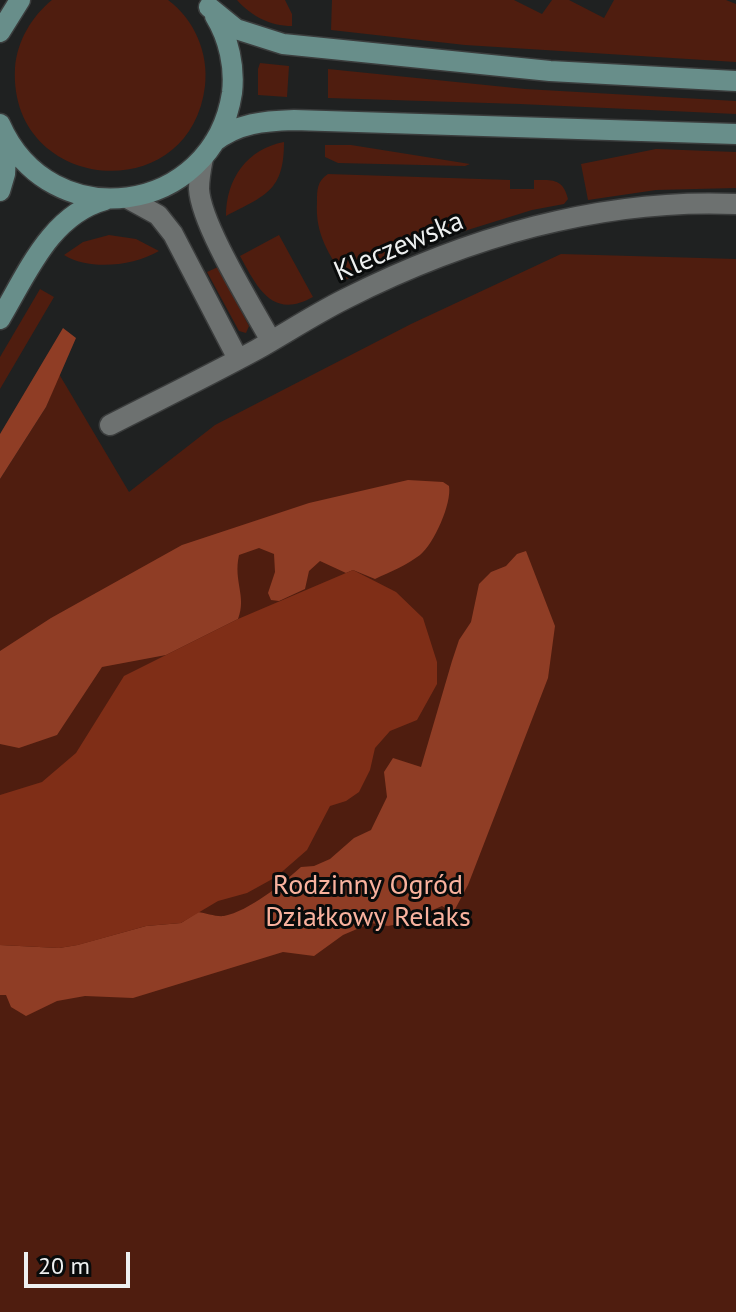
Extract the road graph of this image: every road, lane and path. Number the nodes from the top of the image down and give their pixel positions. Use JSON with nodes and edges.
{"nodes":[{"id":1,"x":20,"y":0,"type":"edge"},
{"id":2,"x":206,"y":3,"type":"edge"},
{"id":3,"x":0,"y":32,"type":"edge"},
{"id":4,"x":736,"y":81,"type":"edge"},
{"id":5,"x":3,"y":131,"type":"edge"},
{"id":6,"x":736,"y":134,"type":"edge"},
{"id":7,"x":208,"y":150,"type":"junction"},
{"id":8,"x":0,"y":191,"type":"edge"},
{"id":9,"x":117,"y":199,"type":"junction"},
{"id":10,"x":736,"y":204,"type":"edge"},
{"id":11,"x":0,"y":319,"type":"edge"},
{"id":12,"x":271,"y":341,"type":"junction"},
{"id":13,"x":238,"y":359,"type":"junction"},
{"id":14,"x":110,"y":425,"type":"dead end"}],
"edges":[{"from":1,"to":3,"type":"main road"},
{"from":2,"to":4,"type":"main road"},
{"from":2,"to":7,"type":"main road"},
{"from":5,"to":8,"type":"main road"},
{"from":5,"to":9,"type":"main road"},
{"from":6,"to":7,"type":"main road"},
{"from":7,"to":9,"type":"main road"},
{"from":7,"to":12,"type":"street"},
{"from":9,"to":11,"type":"main road"},
{"from":9,"to":13,"type":"street"},
{"from":10,"to":12,"type":"street","name":"Kleczewska"},
{"from":12,"to":13,"type":"street","name":"Kleczewska"},
{"from":13,"to":14,"type":"street","name":"Kleczewska"}]}
